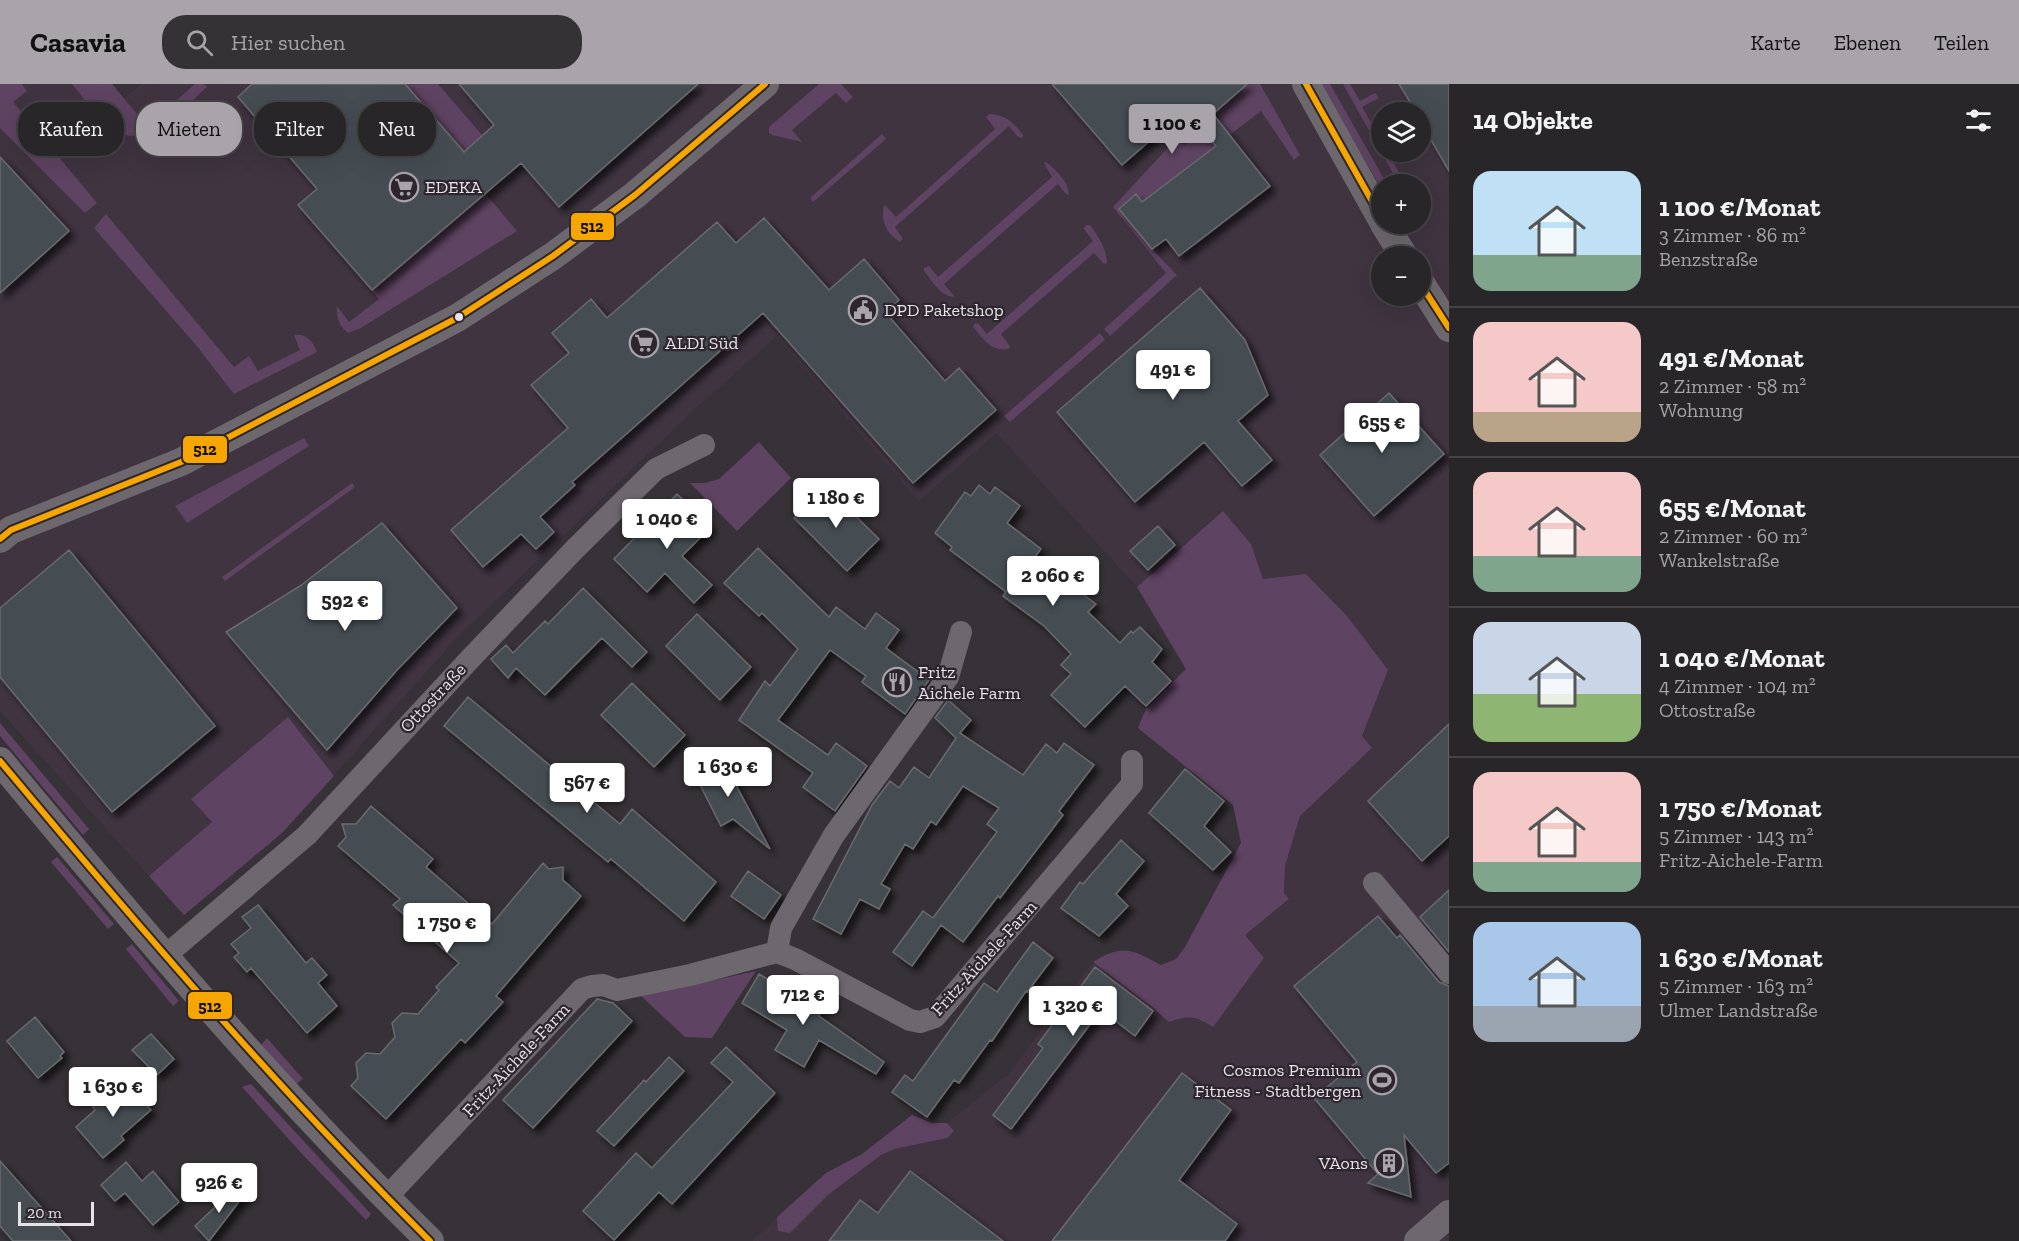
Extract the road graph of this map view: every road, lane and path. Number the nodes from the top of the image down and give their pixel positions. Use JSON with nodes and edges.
{"nodes":[{"id":1,"x":765,"y":84,"type":"edge"},
{"id":2,"x":1306,"y":84,"type":"edge"},
{"id":3,"x":1371,"y":200,"type":"edge"},
{"id":4,"x":1431,"y":298,"type":"edge"},
{"id":5,"x":1448,"y":322,"type":"edge"},
{"id":6,"x":704,"y":445,"type":"dead end"},
{"id":7,"x":0,"y":539,"type":"edge"},
{"id":8,"x":961,"y":632,"type":"dead end"},
{"id":9,"x":0,"y":761,"type":"edge"},
{"id":10,"x":1132,"y":761,"type":"dead end"},
{"id":11,"x":1374,"y":883,"type":"dead end"},
{"id":12,"x":777,"y":952,"type":"junction"},
{"id":13,"x":165,"y":956,"type":"junction"},
{"id":14,"x":1449,"y":973,"type":"edge"},
{"id":15,"x":386,"y":1198,"type":"junction"},
{"id":16,"x":1449,"y":1215,"type":"edge"},
{"id":17,"x":430,"y":1241,"type":"edge"},
{"id":18,"x":1418,"y":1241,"type":"edge"}],
"edges":[{"from":1,"to":7,"type":"street"},
{"from":2,"to":3,"type":"street"},
{"from":4,"to":5,"type":"street"},
{"from":6,"to":13,"type":"street","name":"Ottostraße"},
{"from":8,"to":12,"type":"street"},
{"from":9,"to":13,"type":"street"},
{"from":10,"to":12,"type":"street","name":"Fritz-Aichele-Farm"},
{"from":11,"to":14,"type":"street"},
{"from":12,"to":15,"type":"street","name":"Fritz-Aichele-Farm"},
{"from":13,"to":15,"type":"street"},
{"from":15,"to":17,"type":"street"},
{"from":16,"to":18,"type":"street"}]}
